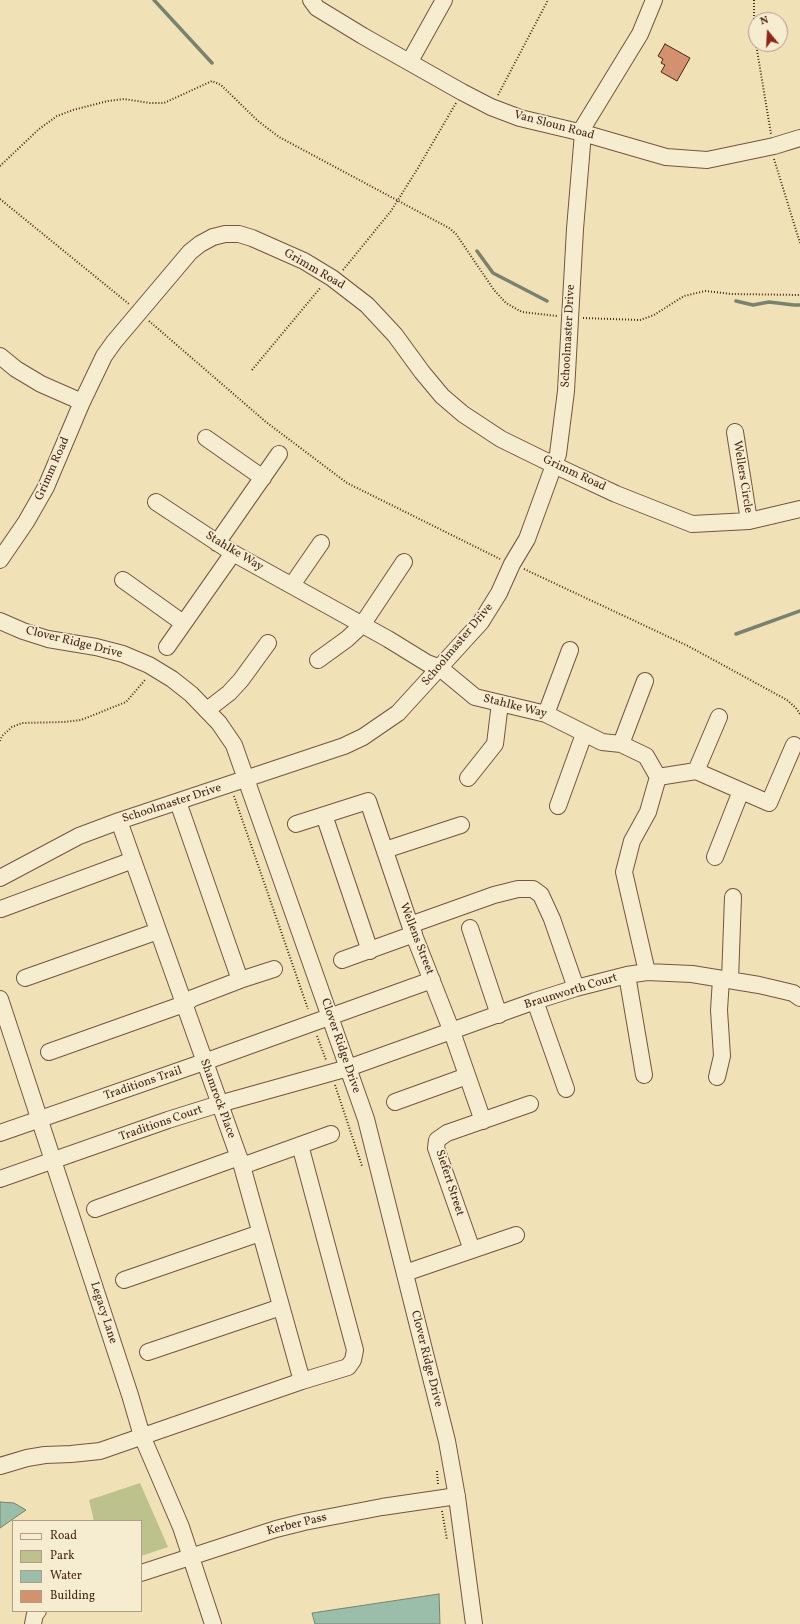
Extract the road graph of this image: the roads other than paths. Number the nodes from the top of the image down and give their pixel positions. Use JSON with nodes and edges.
{"nodes":[{"id":1,"x":311,"y":0,"type":"edge"},
{"id":2,"x":444,"y":0,"type":"edge"},
{"id":3,"x":654,"y":0,"type":"edge"},
{"id":4,"x":410,"y":61,"type":"junction"},
{"id":5,"x":583,"y":133,"type":"junction"},
{"id":6,"x":800,"y":138,"type":"edge"},
{"id":7,"x":0,"y":356,"type":"edge"},
{"id":8,"x":82,"y":402,"type":"junction"},
{"id":9,"x":735,"y":432,"type":"dead end"},
{"id":10,"x":206,"y":438,"type":"dead end"},
{"id":11,"x":279,"y":454,"type":"dead end"},
{"id":12,"x":554,"y":465,"type":"junction"},
{"id":13,"x":263,"y":478,"type":"junction"},
{"id":14,"x":156,"y":502,"type":"dead end"},
{"id":15,"x":800,"y":509,"type":"edge"},
{"id":16,"x":750,"y":521,"type":"junction"},
{"id":17,"x":216,"y":543,"type":"junction"},
{"id":18,"x":321,"y":543,"type":"dead end"},
{"id":19,"x":233,"y":553,"type":"junction"},
{"id":20,"x":0,"y":560,"type":"edge"},
{"id":21,"x":404,"y":562,"type":"dead end"},
{"id":22,"x":123,"y":580,"type":"dead end"},
{"id":23,"x":292,"y":585,"type":"junction"},
{"id":24,"x":0,"y":621,"type":"edge"},
{"id":25,"x":183,"y":623,"type":"junction"},
{"id":26,"x":362,"y":624,"type":"junction"},
{"id":27,"x":268,"y":643,"type":"dead end"},
{"id":28,"x":166,"y":647,"type":"dead end"},
{"id":29,"x":570,"y":650,"type":"dead end"},
{"id":30,"x":318,"y":660,"type":"dead end"},
{"id":31,"x":440,"y":668,"type":"junction"},
{"id":32,"x":645,"y":681,"type":"dead end"},
{"id":33,"x":500,"y":703,"type":"junction"},
{"id":34,"x":207,"y":710,"type":"junction"},
{"id":35,"x":546,"y":714,"type":"junction"},
{"id":36,"x":719,"y":717,"type":"dead end"},
{"id":37,"x":584,"y":734,"type":"junction"},
{"id":38,"x":621,"y":744,"type":"junction"},
{"id":39,"x":794,"y":745,"type":"dead end"},
{"id":40,"x":696,"y":771,"type":"junction"},
{"id":41,"x":658,"y":777,"type":"junction"},
{"id":42,"x":468,"y":778,"type":"dead end"},
{"id":43,"x":247,"y":779,"type":"junction"},
{"id":44,"x":741,"y":791,"type":"junction"},
{"id":45,"x":178,"y":802,"type":"junction"},
{"id":46,"x":558,"y":806,"type":"dead end"},
{"id":47,"x":324,"y":815,"type":"junction"},
{"id":48,"x":119,"y":821,"type":"junction"},
{"id":49,"x":296,"y":824,"type":"dead end"},
{"id":50,"x":460,"y":825,"type":"dead end"},
{"id":51,"x":385,"y":850,"type":"junction"},
{"id":52,"x":715,"y":857,"type":"dead end"},
{"id":53,"x":133,"y":860,"type":"junction"},
{"id":54,"x":0,"y":878,"type":"edge"},
{"id":55,"x":733,"y":896,"type":"dead end"},
{"id":56,"x":1,"y":909,"type":"dead end"},
{"id":57,"x":470,"y":928,"type":"dead end"},
{"id":58,"x":412,"y":930,"type":"junction"},
{"id":59,"x":158,"y":931,"type":"junction"},
{"id":60,"x":370,"y":950,"type":"junction"},
{"id":61,"x":342,"y":960,"type":"dead end"},
{"id":62,"x":274,"y":970,"type":"dead end"},
{"id":63,"x":647,"y":972,"type":"junction"},
{"id":64,"x":627,"y":975,"type":"junction"},
{"id":65,"x":25,"y":978,"type":"dead end"},
{"id":66,"x":240,"y":980,"type":"junction"},
{"id":67,"x":432,"y":980,"type":"junction"},
{"id":68,"x":725,"y":980,"type":"junction"},
{"id":69,"x":576,"y":988,"type":"junction"},
{"id":70,"x":800,"y":998,"type":"edge"},
{"id":71,"x":0,"y":999,"type":"edge"},
{"id":72,"x":535,"y":1002,"type":"junction"},
{"id":73,"x":184,"y":1004,"type":"junction"},
{"id":74,"x":499,"y":1015,"type":"junction"},
{"id":75,"x":330,"y":1016,"type":"junction"},
{"id":76,"x":452,"y":1032,"type":"junction"},
{"id":77,"x":49,"y":1052,"type":"dead end"},
{"id":78,"x":204,"y":1062,"type":"junction"},
{"id":79,"x":348,"y":1068,"type":"junction"},
{"id":80,"x":644,"y":1075,"type":"dead end"},
{"id":81,"x":467,"y":1076,"type":"junction"},
{"id":82,"x":716,"y":1077,"type":"dead end"},
{"id":83,"x":566,"y":1089,"type":"dead end"},
{"id":84,"x":395,"y":1102,"type":"dead end"},
{"id":85,"x":219,"y":1104,"type":"junction"},
{"id":86,"x":530,"y":1104,"type":"dead end"},
{"id":87,"x":40,"y":1120,"type":"junction"},
{"id":88,"x":482,"y":1121,"type":"junction"},
{"id":89,"x":0,"y":1133,"type":"edge"},
{"id":90,"x":331,"y":1134,"type":"dead end"},
{"id":91,"x":300,"y":1146,"type":"junction"},
{"id":92,"x":53,"y":1162,"type":"junction"},
{"id":93,"x":240,"y":1162,"type":"junction"},
{"id":94,"x":0,"y":1179,"type":"edge"},
{"id":95,"x":95,"y":1209,"type":"dead end"},
{"id":96,"x":260,"y":1233,"type":"junction"},
{"id":97,"x":516,"y":1235,"type":"dead end"},
{"id":98,"x":472,"y":1250,"type":"junction"},
{"id":99,"x":405,"y":1273,"type":"junction"},
{"id":100,"x":124,"y":1280,"type":"dead end"},
{"id":101,"x":281,"y":1307,"type":"junction"},
{"id":102,"x":148,"y":1352,"type":"dead end"},
{"id":103,"x":302,"y":1381,"type":"junction"},
{"id":104,"x":142,"y":1436,"type":"junction"},
{"id":105,"x":0,"y":1466,"type":"edge"},
{"id":106,"x":457,"y":1496,"type":"junction"},
{"id":107,"x":192,"y":1557,"type":"junction"},
{"id":108,"x":142,"y":1573,"type":"edge"},
{"id":109,"x":37,"y":1612,"type":"edge"},
{"id":110,"x":33,"y":1624,"type":"edge"},
{"id":111,"x":213,"y":1624,"type":"edge"},
{"id":112,"x":474,"y":1624,"type":"edge"}],
"edges":[{"from":1,"to":4,"type":"street","name":"Van Sloun Road"},
{"from":2,"to":4,"type":"street"},
{"from":3,"to":5,"type":"street","name":"Schoolmaster Drive"},
{"from":4,"to":5,"type":"street","name":"Van Sloun Road"},
{"from":5,"to":6,"type":"street","name":"Van Sloun Road"},
{"from":5,"to":12,"type":"street","name":"Schoolmaster Drive"},
{"from":7,"to":8,"type":"street"},
{"from":8,"to":12,"type":"street","name":"Grimm Road"},
{"from":8,"to":20,"type":"street","name":"Grimm Road"},
{"from":9,"to":16,"type":"street","name":"Wellers Circle"},
{"from":10,"to":13,"type":"street"},
{"from":11,"to":13,"type":"street"},
{"from":12,"to":16,"type":"street","name":"Grimm Road"},
{"from":12,"to":31,"type":"street","name":"Schoolmaster Drive"},
{"from":13,"to":17,"type":"street"},
{"from":14,"to":17,"type":"street","name":"Stahlke Way"},
{"from":15,"to":16,"type":"street","name":"Grimm Road"},
{"from":17,"to":19,"type":"street","name":"Stahlke Way"},
{"from":18,"to":23,"type":"street"},
{"from":19,"to":23,"type":"street","name":"Stahlke Way"},
{"from":19,"to":25,"type":"street"},
{"from":21,"to":26,"type":"street"},
{"from":22,"to":25,"type":"street"},
{"from":23,"to":26,"type":"street","name":"Stahlke Way"},
{"from":24,"to":34,"type":"street","name":"Clover Ridge Drive"},
{"from":25,"to":28,"type":"street"},
{"from":26,"to":30,"type":"street"},
{"from":26,"to":31,"type":"street","name":"Stahlke Way"},
{"from":27,"to":34,"type":"street"},
{"from":29,"to":35,"type":"street"},
{"from":31,"to":33,"type":"street","name":"Stahlke Way"},
{"from":31,"to":43,"type":"street","name":"Schoolmaster Drive"},
{"from":32,"to":38,"type":"street"},
{"from":33,"to":35,"type":"street","name":"Stahlke Way"},
{"from":33,"to":42,"type":"street"},
{"from":34,"to":43,"type":"street","name":"Clover Ridge Drive"},
{"from":35,"to":37,"type":"street","name":"Stahlke Way"},
{"from":36,"to":40,"type":"street"},
{"from":37,"to":38,"type":"street","name":"Stahlke Way"},
{"from":37,"to":46,"type":"street"},
{"from":38,"to":41,"type":"street","name":"Stahlke Way"},
{"from":39,"to":44,"type":"street"},
{"from":40,"to":41,"type":"street"},
{"from":40,"to":44,"type":"street"},
{"from":41,"to":63,"type":"street"},
{"from":43,"to":45,"type":"street","name":"Schoolmaster Drive"},
{"from":43,"to":75,"type":"street","name":"Clover Ridge Drive"},
{"from":44,"to":52,"type":"street"},
{"from":45,"to":48,"type":"street","name":"Schoolmaster Drive"},
{"from":45,"to":66,"type":"street"},
{"from":47,"to":49,"type":"street"},
{"from":47,"to":51,"type":"street","name":"Wellens Street"},
{"from":47,"to":60,"type":"street"},
{"from":48,"to":53,"type":"street","name":"Shamrock Place"},
{"from":48,"to":54,"type":"street","name":"Schoolmaster Drive"},
{"from":50,"to":51,"type":"street"},
{"from":51,"to":58,"type":"street","name":"Wellens Street"},
{"from":53,"to":56,"type":"street"},
{"from":53,"to":59,"type":"street","name":"Shamrock Place"},
{"from":55,"to":68,"type":"street"},
{"from":57,"to":74,"type":"street"},
{"from":58,"to":60,"type":"street"},
{"from":58,"to":67,"type":"street","name":"Wellens Street"},
{"from":58,"to":69,"type":"street"},
{"from":59,"to":65,"type":"street"},
{"from":59,"to":73,"type":"street","name":"Shamrock Place"},
{"from":60,"to":61,"type":"street"},
{"from":62,"to":66,"type":"street"},
{"from":63,"to":64,"type":"street","name":"Braunworth Court"},
{"from":63,"to":68,"type":"street","name":"Braunworth Court"},
{"from":64,"to":69,"type":"street","name":"Braunworth Court"},
{"from":64,"to":80,"type":"street"},
{"from":66,"to":73,"type":"street"},
{"from":67,"to":75,"type":"street"},
{"from":67,"to":76,"type":"street","name":"Wellens Street"},
{"from":68,"to":70,"type":"street","name":"Braunworth Court"},
{"from":68,"to":82,"type":"street"},
{"from":69,"to":72,"type":"street","name":"Braunworth Court"},
{"from":71,"to":87,"type":"street","name":"Legacy Lane"},
{"from":72,"to":74,"type":"street","name":"Braunworth Court"},
{"from":72,"to":83,"type":"street"},
{"from":73,"to":77,"type":"street"},
{"from":73,"to":78,"type":"street","name":"Shamrock Place"},
{"from":74,"to":76,"type":"street","name":"Braunworth Court"},
{"from":75,"to":78,"type":"street","name":"Traditions Trail"},
{"from":75,"to":79,"type":"street","name":"Clover Ridge Drive"},
{"from":76,"to":79,"type":"street","name":"Braunworth Court"},
{"from":76,"to":81,"type":"street","name":"Wellens Street"},
{"from":78,"to":85,"type":"street","name":"Shamrock Place"},
{"from":78,"to":87,"type":"street","name":"Traditions Trail"},
{"from":79,"to":85,"type":"street","name":"Traditions Court"},
{"from":79,"to":99,"type":"street","name":"Clover Ridge Drive"},
{"from":81,"to":84,"type":"street"},
{"from":81,"to":88,"type":"street"},
{"from":85,"to":92,"type":"street","name":"Traditions Court"},
{"from":85,"to":93,"type":"street","name":"Shamrock Place"},
{"from":86,"to":88,"type":"street","name":"Siefert Street"},
{"from":87,"to":89,"type":"street","name":"Traditions Trail"},
{"from":87,"to":92,"type":"street","name":"Legacy Lane"},
{"from":88,"to":98,"type":"street","name":"Siefert Street"},
{"from":90,"to":91,"type":"street"},
{"from":91,"to":93,"type":"street"},
{"from":91,"to":103,"type":"street"},
{"from":92,"to":94,"type":"street","name":"Traditions Court"},
{"from":92,"to":104,"type":"street","name":"Legacy Lane"},
{"from":93,"to":95,"type":"street"},
{"from":93,"to":96,"type":"street","name":"Shamrock Place"},
{"from":96,"to":100,"type":"street"},
{"from":96,"to":101,"type":"street","name":"Shamrock Place"},
{"from":97,"to":98,"type":"street"},
{"from":98,"to":99,"type":"street"},
{"from":99,"to":106,"type":"street","name":"Clover Ridge Drive"},
{"from":101,"to":102,"type":"street"},
{"from":101,"to":103,"type":"street","name":"Shamrock Place"},
{"from":103,"to":104,"type":"street"},
{"from":104,"to":105,"type":"street"},
{"from":104,"to":107,"type":"street","name":"Legacy Lane"},
{"from":106,"to":107,"type":"street","name":"Kerber Pass"},
{"from":106,"to":112,"type":"street","name":"Clover Ridge Drive"},
{"from":107,"to":108,"type":"street","name":"Kerber Pass"},
{"from":107,"to":111,"type":"street","name":"Legacy Lane"},
{"from":109,"to":110,"type":"street"}]}
